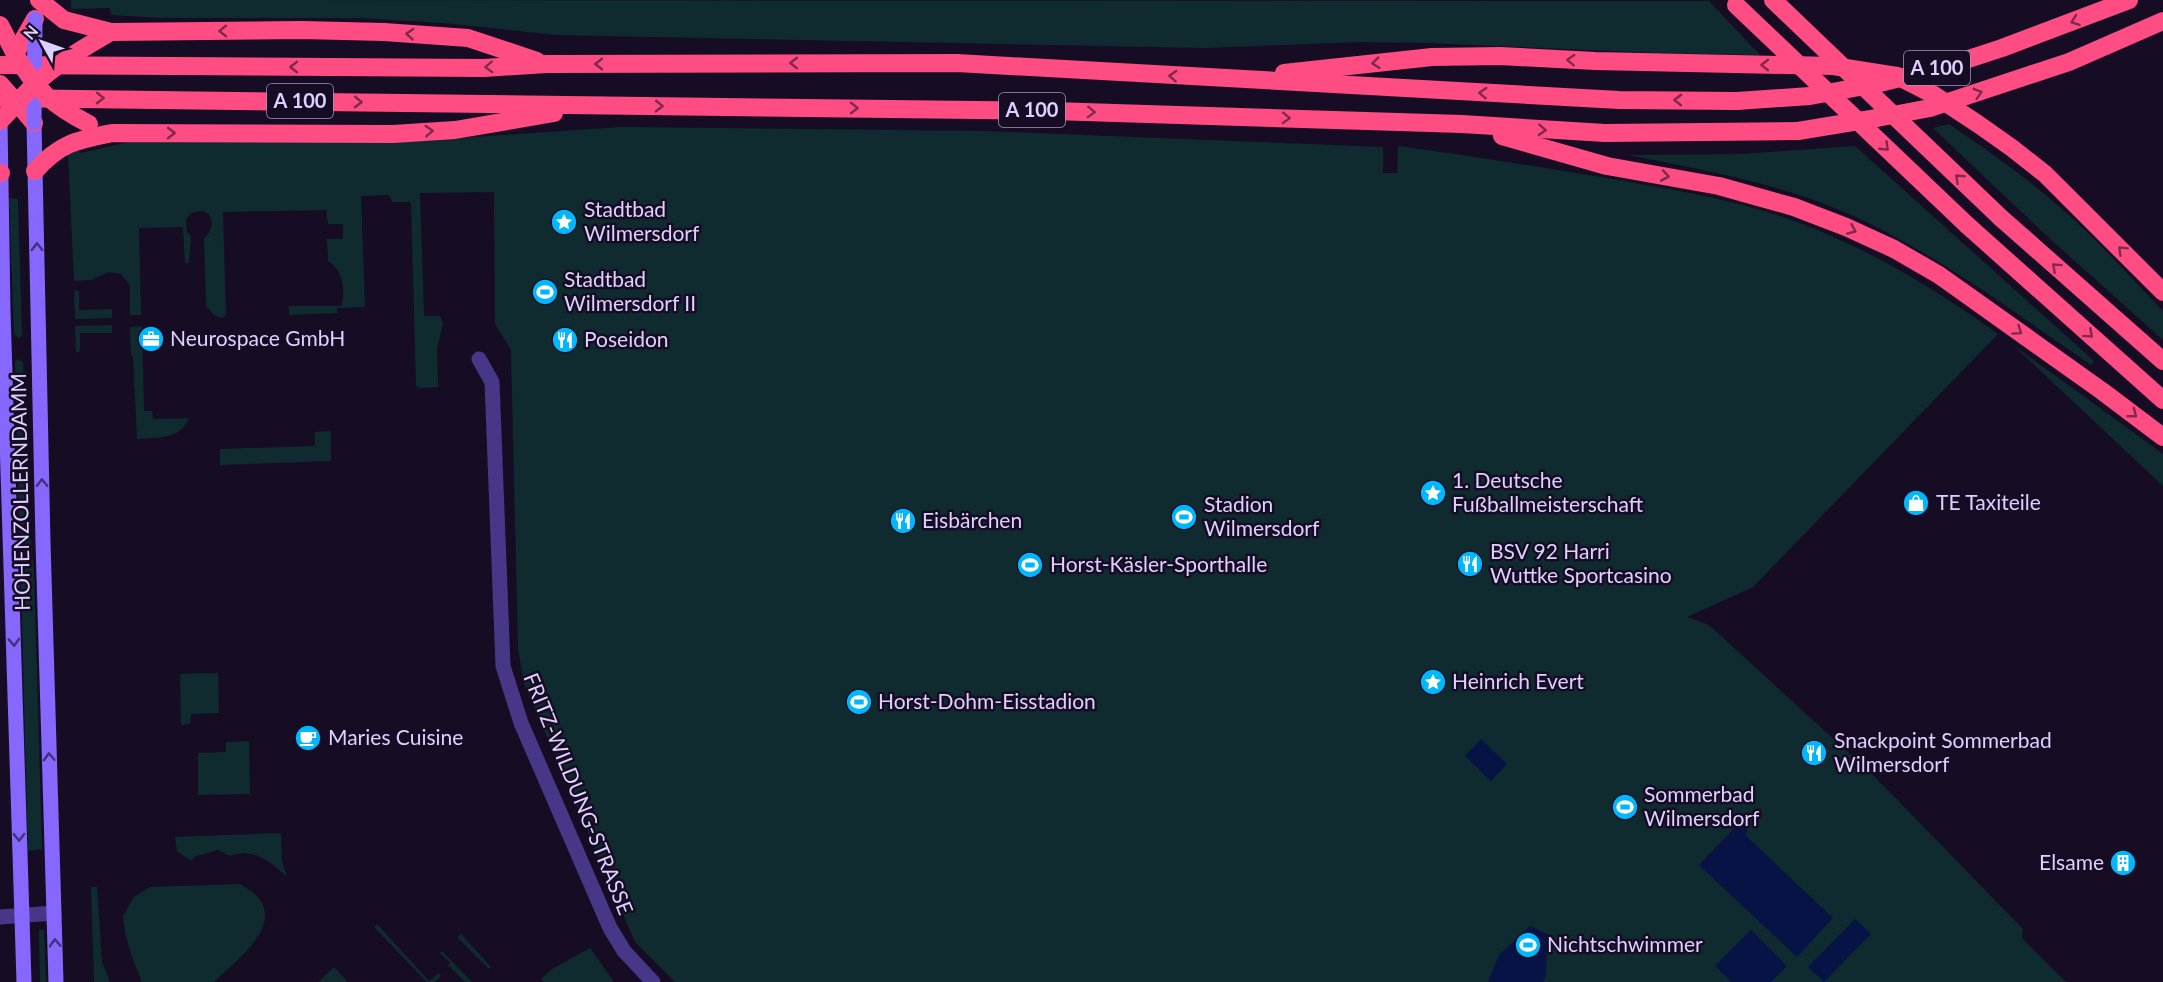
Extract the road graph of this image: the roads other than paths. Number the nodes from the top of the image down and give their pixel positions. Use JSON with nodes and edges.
{"nodes":[{"id":1,"x":37,"y":0,"type":"edge"},
{"id":2,"x":1731,"y":0,"type":"edge"},
{"id":3,"x":1773,"y":0,"type":"edge"},
{"id":4,"x":2129,"y":0,"type":"edge"},
{"id":5,"x":35,"y":19,"type":"junction"},
{"id":6,"x":2163,"y":21,"type":"edge"},
{"id":7,"x":0,"y":25,"type":"edge"},
{"id":8,"x":111,"y":32,"type":"junction"},
{"id":9,"x":7,"y":60,"type":"edge"},
{"id":10,"x":547,"y":64,"type":"junction"},
{"id":11,"x":1232,"y":79,"type":"junction"},
{"id":12,"x":0,"y":83,"type":"edge"},
{"id":13,"x":33,"y":84,"type":"junction"},
{"id":14,"x":8,"y":100,"type":"edge"},
{"id":15,"x":601,"y":105,"type":"junction"},
{"id":16,"x":0,"y":121,"type":"edge"},
{"id":17,"x":34,"y":123,"type":"junction"},
{"id":18,"x":1462,"y":124,"type":"junction"},
{"id":19,"x":112,"y":133,"type":"junction"},
{"id":20,"x":35,"y":171,"type":"junction"},
{"id":21,"x":0,"y":173,"type":"edge"},
{"id":22,"x":2163,"y":292,"type":"edge"},
{"id":23,"x":479,"y":358,"type":"dead end"},
{"id":24,"x":2163,"y":361,"type":"edge"},
{"id":25,"x":2163,"y":400,"type":"edge"},
{"id":26,"x":2163,"y":437,"type":"edge"},
{"id":27,"x":54,"y":913,"type":"junction"},
{"id":28,"x":21,"y":916,"type":"junction"},
{"id":29,"x":0,"y":917,"type":"edge"},
{"id":30,"x":24,"y":982,"type":"edge"},
{"id":31,"x":56,"y":982,"type":"edge"},
{"id":32,"x":653,"y":982,"type":"edge"}],
"edges":[{"from":1,"to":5,"type":"main road","name":"HOHENZOLLERNDAMM"},
{"from":1,"to":8,"type":"highway"},
{"from":2,"to":25,"type":"highway","one_way":true,"bridge":true},
{"from":24,"to":3,"type":"highway","one_way":true,"bridge":true},
{"from":4,"to":11,"type":"highway","number":"A 100","one_way":true,"bridge":true},
{"from":5,"to":9,"type":"highway"},
{"from":5,"to":13,"type":"main road","name":"HOHENZOLLERNDAMM","bridge":true},
{"from":18,"to":6,"type":"highway","number":"A 100","one_way":true,"bridge":true},
{"from":7,"to":9,"type":"highway"},
{"from":10,"to":8,"type":"highway","one_way":true},
{"from":8,"to":13,"type":"highway","bridge":true},
{"from":10,"to":9,"type":"highway","number":"A 100","one_way":true},
{"from":9,"to":12,"type":"highway"},
{"from":9,"to":13,"type":"highway","bridge":true},
{"from":11,"to":10,"type":"highway","number":"A 100","one_way":true},
{"from":22,"to":11,"type":"highway","one_way":true},
{"from":12,"to":14,"type":"highway","bridge":true},
{"from":13,"to":14,"type":"highway","bridge":true},
{"from":13,"to":17,"type":"main road","name":"HOHENZOLLERNDAMM","bridge":true},
{"from":13,"to":19,"type":"highway","bridge":true},
{"from":14,"to":15,"type":"highway","number":"A 100","one_way":true},
{"from":14,"to":16,"type":"highway"},
{"from":14,"to":17,"type":"highway"},
{"from":15,"to":18,"type":"highway","number":"A 100","one_way":true},
{"from":19,"to":15,"type":"highway","one_way":true},
{"from":16,"to":21,"type":"main road","name":"HOHENZOLLERNDAMM"},
{"from":17,"to":20,"type":"main road","name":"HOHENZOLLERNDAMM"},
{"from":18,"to":26,"type":"highway","one_way":true},
{"from":19,"to":20,"type":"highway"},
{"from":27,"to":20,"type":"main road","name":"HOHENZOLLERNDAMM","one_way":true},
{"from":21,"to":28,"type":"main road","name":"HOHENZOLLERNDAMM","one_way":true},
{"from":23,"to":32,"type":"street","name":"FRITZ-WILDUNG-STRASSE"},
{"from":27,"to":28,"type":"street"},
{"from":31,"to":27,"type":"main road","name":"HOHENZOLLERNDAMM","one_way":true},
{"from":28,"to":29,"type":"street"},
{"from":28,"to":30,"type":"main road","name":"HOHENZOLLERNDAMM"}]}
